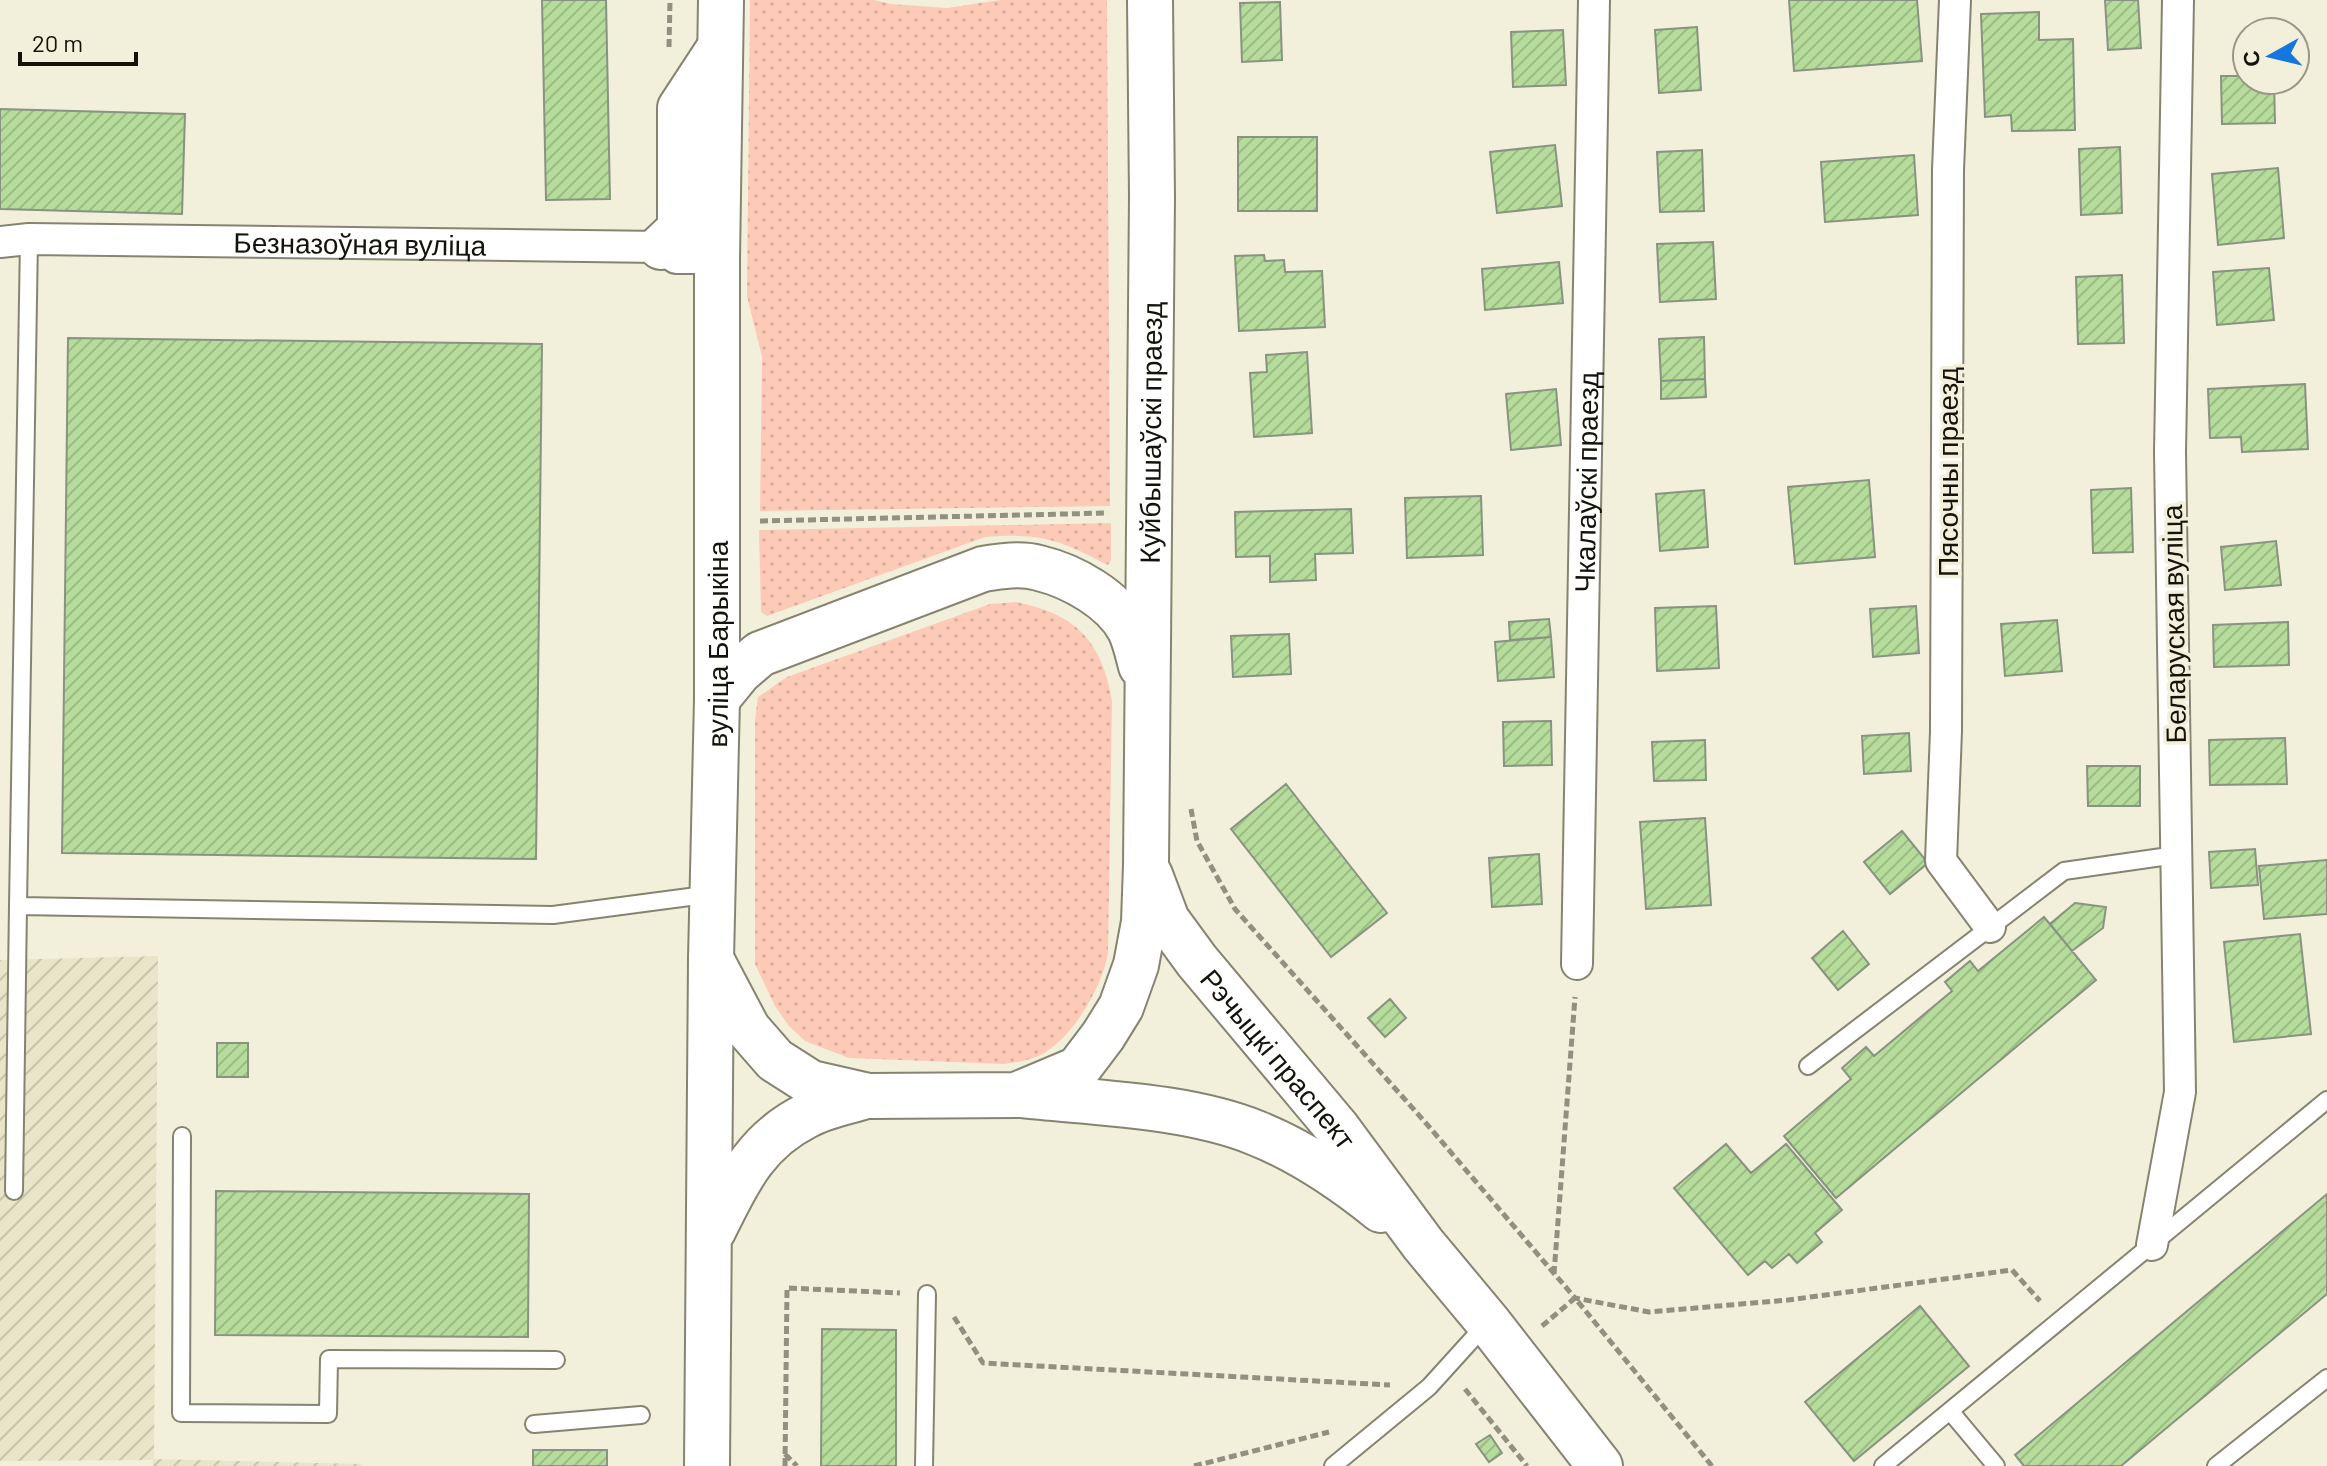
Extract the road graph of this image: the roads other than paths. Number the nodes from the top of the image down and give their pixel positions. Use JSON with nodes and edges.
{"nodes":[{"id":1,"x":721,"y":0,"type":"edge"},
{"id":2,"x":1150,"y":0,"type":"edge"},
{"id":3,"x":1594,"y":0,"type":"edge"},
{"id":4,"x":1955,"y":0,"type":"edge"},
{"id":5,"x":2178,"y":0,"type":"edge"},
{"id":6,"x":720,"y":47,"type":"junction"},
{"id":7,"x":14,"y":241,"type":"edge"},
{"id":8,"x":661,"y":247,"type":"junction"},
{"id":9,"x":717,"y":258,"type":"junction"},
{"id":10,"x":1146,"y":679,"type":"junction"},
{"id":11,"x":717,"y":699,"type":"junction"},
{"id":12,"x":2176,"y":855,"type":"junction"},
{"id":13,"x":1146,"y":865,"type":"junction"},
{"id":14,"x":713,"y":894,"type":"junction"},
{"id":15,"x":18,"y":906,"type":"junction"},
{"id":16,"x":1990,"y":927,"type":"junction"},
{"id":17,"x":711,"y":959,"type":"junction"},
{"id":18,"x":1577,"y":964,"type":"road end"},
{"id":19,"x":1808,"y":1066,"type":"dead end"},
{"id":20,"x":1016,"y":1095,"type":"junction"},
{"id":21,"x":868,"y":1096,"type":"junction"},
{"id":22,"x":2327,"y":1100,"type":"edge"},
{"id":23,"x":182,"y":1136,"type":"dead end"},
{"id":24,"x":14,"y":1191,"type":"dead end"},
{"id":25,"x":709,"y":1240,"type":"junction"},
{"id":26,"x":1423,"y":1244,"type":"junction"},
{"id":27,"x":2152,"y":1245,"type":"junction"},
{"id":28,"x":927,"y":1294,"type":"road end"},
{"id":29,"x":1499,"y":1338,"type":"junction"},
{"id":30,"x":556,"y":1360,"type":"dead end"},
{"id":31,"x":2327,"y":1378,"type":"edge"},
{"id":32,"x":1950,"y":1411,"type":"junction"},
{"id":33,"x":641,"y":1415,"type":"dead end"},
{"id":34,"x":534,"y":1424,"type":"dead end"},
{"id":35,"x":1343,"y":1463,"type":"edge"},
{"id":36,"x":707,"y":1466,"type":"edge"},
{"id":37,"x":924,"y":1466,"type":"edge"},
{"id":38,"x":1600,"y":1466,"type":"edge"},
{"id":39,"x":1883,"y":1466,"type":"edge"},
{"id":40,"x":1996,"y":1466,"type":"edge"},
{"id":41,"x":2216,"y":1466,"type":"edge"}],
"edges":[{"from":1,"to":6,"type":"main road","name":"вуліца Барыкіна"},
{"from":2,"to":10,"type":"main road","name":"Куйбышаўскі праезд"},
{"from":3,"to":18,"type":"street","name":"Чкалаўскі праезд"},
{"from":4,"to":16,"type":"street","name":"Пясочны праезд"},
{"from":5,"to":12,"type":"street","name":"Беларуская вуліца"},
{"from":6,"to":8,"type":"main road"},
{"from":6,"to":9,"type":"main road","name":"вуліца Барыкіна"},
{"from":7,"to":8,"type":"street","name":"Безназоўная вуліца"},
{"from":7,"to":15,"type":"lane"},
{"from":8,"to":9,"type":"street","name":"Безназоўная вуліца"},
{"from":9,"to":11,"type":"main road","name":"вуліца Барыкіна"},
{"from":10,"to":11,"type":"main road"},
{"from":10,"to":13,"type":"main road","name":"Куйбышаўскі праезд"},
{"from":11,"to":14,"type":"main road","name":"вуліца Барыкіна"},
{"from":12,"to":16,"type":"lane"},
{"from":12,"to":27,"type":"street","name":"Беларуская вуліца"},
{"from":13,"to":20,"type":"main road","name":"Куйбышаўскі праезд"},
{"from":13,"to":26,"type":"main road","name":"Рэчыцкі праспект"},
{"from":14,"to":15,"type":"lane"},
{"from":14,"to":17,"type":"main road","name":"вуліца Барыкіна"},
{"from":15,"to":24,"type":"lane"},
{"from":16,"to":19,"type":"lane"},
{"from":17,"to":21,"type":"main road"},
{"from":17,"to":25,"type":"main road","name":"вуліца Барыкіна"},
{"from":20,"to":21,"type":"main road","name":"Рэчыцкі праспект"},
{"from":20,"to":26,"type":"main road","name":"Рэчыцкі праспект"},
{"from":21,"to":25,"type":"main road","name":"вуліца Барыкіна"},
{"from":22,"to":27,"type":"lane"},
{"from":23,"to":30,"type":"lane"},
{"from":25,"to":36,"type":"main road","name":"вуліца Барыкіна"},
{"from":26,"to":29,"type":"main road","name":"Рэчыцкі праспект"},
{"from":27,"to":32,"type":"lane"},
{"from":28,"to":37,"type":"lane"},
{"from":29,"to":35,"type":"lane"},
{"from":29,"to":38,"type":"main road","name":"Рэчыцкі праспект"},
{"from":31,"to":41,"type":"lane"},
{"from":32,"to":39,"type":"lane"},
{"from":32,"to":40,"type":"lane"},
{"from":33,"to":34,"type":"lane"}]}
